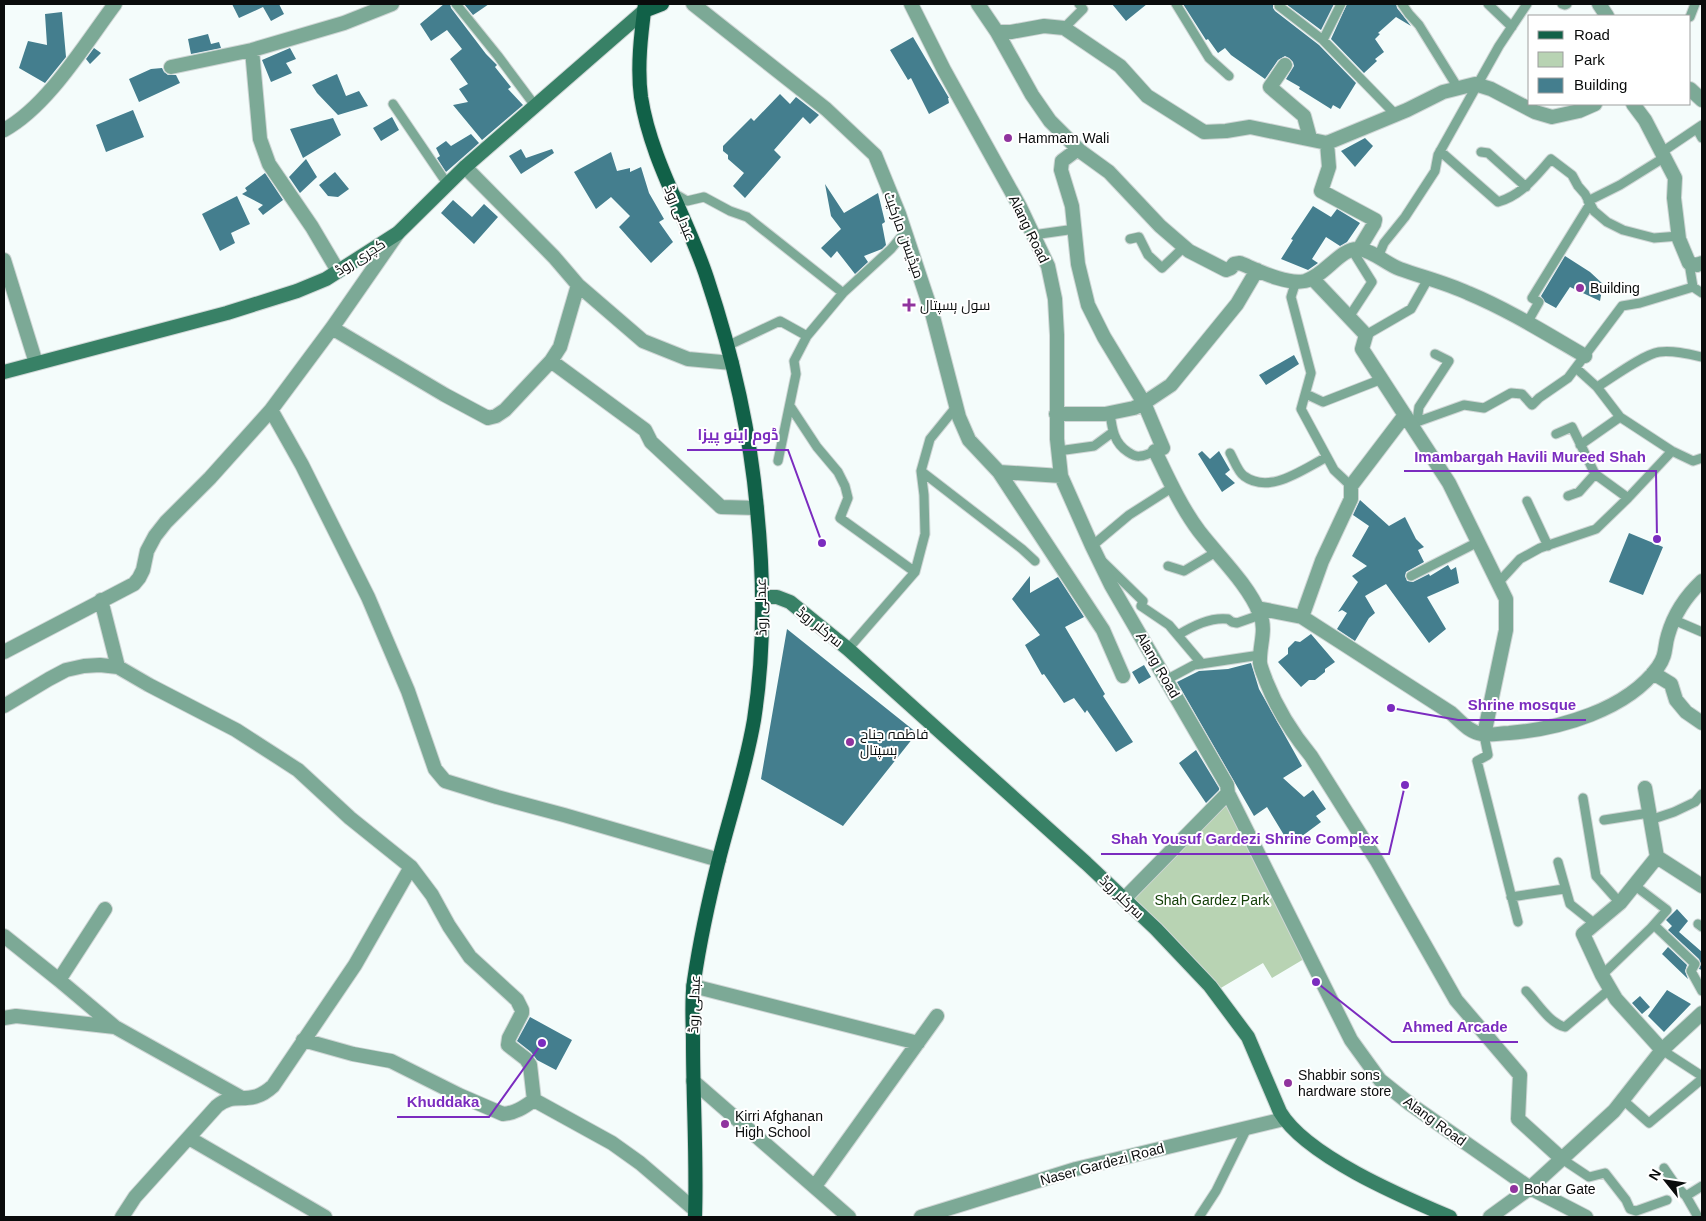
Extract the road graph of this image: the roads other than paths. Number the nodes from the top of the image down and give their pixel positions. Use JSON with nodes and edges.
{"nodes":[{"id":1,"x":115,"y":4,"type":"edge"},
{"id":2,"x":392,"y":4,"type":"edge"},
{"id":3,"x":456,"y":4,"type":"edge"},
{"id":4,"x":662,"y":4,"type":"edge"},
{"id":5,"x":693,"y":4,"type":"edge"},
{"id":6,"x":911,"y":4,"type":"edge"},
{"id":7,"x":978,"y":4,"type":"edge"},
{"id":8,"x":1079,"y":4,"type":"edge"},
{"id":9,"x":1176,"y":4,"type":"edge"},
{"id":10,"x":1341,"y":4,"type":"edge"},
{"id":11,"x":1402,"y":4,"type":"edge"},
{"id":12,"x":1488,"y":4,"type":"edge"},
{"id":13,"x":1527,"y":4,"type":"edge"},
{"id":14,"x":1562,"y":4,"type":"edge"},
{"id":15,"x":1567,"y":4,"type":"edge"},
{"id":16,"x":1599,"y":4,"type":"edge"},
{"id":17,"x":1279,"y":6,"type":"dead end"},
{"id":18,"x":644,"y":7,"type":"edge"},
{"id":19,"x":1606,"y":15,"type":"edge"},
{"id":20,"x":1512,"y":27,"type":"junction"},
{"id":21,"x":1064,"y":28,"type":"junction"},
{"id":22,"x":997,"y":32,"type":"junction"},
{"id":23,"x":1323,"y":40,"type":"junction"},
{"id":24,"x":252,"y":50,"type":"junction"},
{"id":25,"x":1285,"y":65,"type":"dead end"},
{"id":26,"x":171,"y":67,"type":"dead end"},
{"id":27,"x":1229,"y":76,"type":"dead end"},
{"id":28,"x":1478,"y":85,"type":"junction"},
{"id":29,"x":1458,"y":88,"type":"junction"},
{"id":30,"x":1691,"y":90,"type":"edge"},
{"id":31,"x":1702,"y":100,"type":"edge"},
{"id":32,"x":393,"y":104,"type":"dead end"},
{"id":33,"x":1593,"y":105,"type":"edge"},
{"id":34,"x":1634,"y":105,"type":"edge"},
{"id":35,"x":536,"y":107,"type":"junction"},
{"id":36,"x":1396,"y":114,"type":"junction"},
{"id":37,"x":1699,"y":127,"type":"edge"},
{"id":38,"x":4,"y":130,"type":"edge"},
{"id":39,"x":1310,"y":138,"type":"junction"},
{"id":40,"x":1702,"y":138,"type":"edge"},
{"id":41,"x":1327,"y":142,"type":"junction"},
{"id":42,"x":1078,"y":149,"type":"junction"},
{"id":43,"x":1440,"y":151,"type":"junction"},
{"id":44,"x":1481,"y":152,"type":"dead end"},
{"id":45,"x":1663,"y":154,"type":"junction"},
{"id":46,"x":465,"y":167,"type":"junction"},
{"id":47,"x":448,"y":185,"type":"junction"},
{"id":48,"x":1526,"y":187,"type":"junction"},
{"id":49,"x":672,"y":192,"type":"junction"},
{"id":50,"x":1589,"y":202,"type":"junction"},
{"id":51,"x":1074,"y":229,"type":"junction"},
{"id":52,"x":905,"y":232,"type":"junction"},
{"id":53,"x":398,"y":233,"type":"junction"},
{"id":54,"x":1033,"y":235,"type":"junction"},
{"id":55,"x":1679,"y":236,"type":"junction"},
{"id":56,"x":1130,"y":239,"type":"dead end"},
{"id":57,"x":1184,"y":247,"type":"junction"},
{"id":58,"x":1356,"y":250,"type":"junction"},
{"id":59,"x":1378,"y":257,"type":"junction"},
{"id":60,"x":4,"y":260,"type":"edge"},
{"id":61,"x":1695,"y":263,"type":"edge"},
{"id":62,"x":1257,"y":270,"type":"junction"},
{"id":63,"x":338,"y":271,"type":"junction"},
{"id":64,"x":1312,"y":278,"type":"junction"},
{"id":65,"x":1428,"y":279,"type":"junction"},
{"id":66,"x":1296,"y":281,"type":"junction"},
{"id":67,"x":578,"y":285,"type":"junction"},
{"id":68,"x":1692,"y":287,"type":"junction"},
{"id":69,"x":843,"y":293,"type":"junction"},
{"id":70,"x":1702,"y":293,"type":"edge"},
{"id":71,"x":1349,"y":317,"type":"junction"},
{"id":72,"x":1527,"y":323,"type":"junction"},
{"id":73,"x":332,"y":328,"type":"junction"},
{"id":74,"x":1366,"y":335,"type":"junction"},
{"id":75,"x":807,"y":336,"type":"junction"},
{"id":76,"x":727,"y":346,"type":"junction"},
{"id":77,"x":1435,"y":354,"type":"dead end"},
{"id":78,"x":1585,"y":356,"type":"junction"},
{"id":79,"x":1702,"y":357,"type":"edge"},
{"id":80,"x":550,"y":361,"type":"junction"},
{"id":81,"x":36,"y":362,"type":"junction"},
{"id":82,"x":732,"y":363,"type":"junction"},
{"id":83,"x":1576,"y":368,"type":"junction"},
{"id":84,"x":4,"y":372,"type":"edge"},
{"id":85,"x":1382,"y":379,"type":"junction"},
{"id":86,"x":1596,"y":387,"type":"junction"},
{"id":87,"x":1306,"y":394,"type":"junction"},
{"id":88,"x":1144,"y":404,"type":"junction"},
{"id":89,"x":790,"y":406,"type":"junction"},
{"id":90,"x":956,"y":407,"type":"junction"},
{"id":91,"x":271,"y":410,"type":"junction"},
{"id":92,"x":1110,"y":413,"type":"junction"},
{"id":93,"x":1056,"y":414,"type":"junction"},
{"id":94,"x":1620,"y":417,"type":"junction"},
{"id":95,"x":1411,"y":420,"type":"junction"},
{"id":96,"x":1113,"y":432,"type":"junction"},
{"id":97,"x":1556,"y":434,"type":"dead end"},
{"id":98,"x":1580,"y":445,"type":"junction"},
{"id":99,"x":1058,"y":450,"type":"junction"},
{"id":100,"x":1155,"y":451,"type":"junction"},
{"id":101,"x":1672,"y":451,"type":"junction"},
{"id":102,"x":1230,"y":453,"type":"dead end"},
{"id":103,"x":1327,"y":457,"type":"junction"},
{"id":104,"x":1702,"y":458,"type":"edge"},
{"id":105,"x":778,"y":461,"type":"dead end"},
{"id":106,"x":921,"y":471,"type":"junction"},
{"id":107,"x":999,"y":472,"type":"junction"},
{"id":108,"x":1595,"y":474,"type":"junction"},
{"id":109,"x":1061,"y":476,"type":"junction"},
{"id":110,"x":1351,"y":486,"type":"junction"},
{"id":111,"x":1173,"y":487,"type":"junction"},
{"id":112,"x":1568,"y":496,"type":"dead end"},
{"id":113,"x":1628,"y":498,"type":"junction"},
{"id":114,"x":1527,"y":500,"type":"dead end"},
{"id":115,"x":757,"y":508,"type":"junction"},
{"id":116,"x":1478,"y":542,"type":"junction"},
{"id":117,"x":1548,"y":546,"type":"junction"},
{"id":118,"x":1094,"y":551,"type":"junction"},
{"id":119,"x":1216,"y":552,"type":"junction"},
{"id":120,"x":1035,"y":562,"type":"dead end"},
{"id":121,"x":1168,"y":566,"type":"dead end"},
{"id":122,"x":915,"y":572,"type":"junction"},
{"id":123,"x":1411,"y":576,"type":"dead end"},
{"id":124,"x":1702,"y":581,"type":"edge"},
{"id":125,"x":1498,"y":583,"type":"junction"},
{"id":126,"x":763,"y":597,"type":"junction"},
{"id":127,"x":101,"y":600,"type":"junction"},
{"id":128,"x":1258,"y":612,"type":"junction"},
{"id":129,"x":1302,"y":617,"type":"junction"},
{"id":130,"x":1674,"y":620,"type":"junction"},
{"id":131,"x":1702,"y":632,"type":"edge"},
{"id":132,"x":1178,"y":635,"type":"junction"},
{"id":133,"x":848,"y":649,"type":"junction"},
{"id":134,"x":4,"y":652,"type":"edge"},
{"id":135,"x":1260,"y":655,"type":"junction"},
{"id":136,"x":1202,"y":664,"type":"junction"},
{"id":137,"x":118,"y":667,"type":"junction"},
{"id":138,"x":1653,"y":673,"type":"junction"},
{"id":139,"x":1123,"y":676,"type":"dead end"},
{"id":140,"x":1166,"y":680,"type":"junction"},
{"id":141,"x":4,"y":706,"type":"edge"},
{"id":142,"x":1702,"y":723,"type":"edge"},
{"id":143,"x":1484,"y":735,"type":"junction"},
{"id":144,"x":1645,"y":788,"type":"dead end"},
{"id":145,"x":1228,"y":793,"type":"junction"},
{"id":146,"x":1702,"y":794,"type":"edge"},
{"id":147,"x":1583,"y":798,"type":"dead end"},
{"id":148,"x":1650,"y":816,"type":"junction"},
{"id":149,"x":1604,"y":820,"type":"dead end"},
{"id":150,"x":1656,"y":857,"type":"junction"},
{"id":151,"x":719,"y":860,"type":"junction"},
{"id":152,"x":1558,"y":862,"type":"dead end"},
{"id":153,"x":411,"y":867,"type":"junction"},
{"id":154,"x":1634,"y":885,"type":"junction"},
{"id":155,"x":1702,"y":886,"type":"edge"},
{"id":156,"x":1564,"y":889,"type":"junction"},
{"id":157,"x":1511,"y":897,"type":"junction"},
{"id":158,"x":1124,"y":899,"type":"junction"},
{"id":159,"x":1620,"y":903,"type":"junction"},
{"id":160,"x":105,"y":909,"type":"dead end"},
{"id":161,"x":1518,"y":922,"type":"dead end"},
{"id":162,"x":1595,"y":924,"type":"junction"},
{"id":163,"x":1654,"y":925,"type":"junction"},
{"id":164,"x":4,"y":936,"type":"edge"},
{"id":165,"x":1602,"y":975,"type":"junction"},
{"id":166,"x":59,"y":980,"type":"junction"},
{"id":167,"x":693,"y":986,"type":"junction"},
{"id":168,"x":1610,"y":989,"type":"junction"},
{"id":169,"x":1526,"y":990,"type":"dead end"},
{"id":170,"x":1702,"y":991,"type":"edge"},
{"id":171,"x":1702,"y":1013,"type":"edge"},
{"id":172,"x":938,"y":1016,"type":"dead end"},
{"id":173,"x":4,"y":1018,"type":"edge"},
{"id":174,"x":115,"y":1027,"type":"junction"},
{"id":175,"x":303,"y":1040,"type":"junction"},
{"id":176,"x":918,"y":1043,"type":"junction"},
{"id":177,"x":1662,"y":1050,"type":"junction"},
{"id":178,"x":1702,"y":1076,"type":"edge"},
{"id":179,"x":1702,"y":1080,"type":"edge"},
{"id":180,"x":693,"y":1081,"type":"junction"},
{"id":181,"x":244,"y":1099,"type":"junction"},
{"id":182,"x":534,"y":1100,"type":"junction"},
{"id":183,"x":1623,"y":1100,"type":"junction"},
{"id":184,"x":1284,"y":1119,"type":"junction"},
{"id":185,"x":1247,"y":1128,"type":"junction"},
{"id":186,"x":189,"y":1138,"type":"junction"},
{"id":187,"x":1562,"y":1159,"type":"junction"},
{"id":188,"x":1664,"y":1168,"type":"dead end"},
{"id":189,"x":815,"y":1186,"type":"junction"},
{"id":190,"x":1702,"y":1186,"type":"edge"},
{"id":191,"x":1530,"y":1188,"type":"junction"},
{"id":192,"x":1686,"y":1196,"type":"junction"},
{"id":193,"x":1667,"y":1200,"type":"dead end"},
{"id":194,"x":695,"y":1214,"type":"edge"},
{"id":195,"x":1434,"y":1214,"type":"edge"},
{"id":196,"x":122,"y":1217,"type":"edge"},
{"id":197,"x":325,"y":1217,"type":"edge"},
{"id":198,"x":849,"y":1217,"type":"edge"},
{"id":199,"x":921,"y":1217,"type":"edge"},
{"id":200,"x":1199,"y":1217,"type":"edge"},
{"id":201,"x":1450,"y":1217,"type":"edge"},
{"id":202,"x":1490,"y":1217,"type":"edge"},
{"id":203,"x":1586,"y":1217,"type":"edge"},
{"id":204,"x":1698,"y":1217,"type":"edge"}],
"edges":[{"from":1,"to":38,"type":"street"},
{"from":2,"to":24,"type":"street"},
{"from":3,"to":35,"type":"lane"},
{"from":4,"to":18,"type":"main road"},
{"from":5,"to":52,"type":"street","name":"میڈیسن مارکیٹ"},
{"from":6,"to":54,"type":"street","name":"Alang Road"},
{"from":7,"to":22,"type":"street"},
{"from":8,"to":21,"type":"lane"},
{"from":9,"to":27,"type":"lane"},
{"from":10,"to":23,"type":"lane"},
{"from":11,"to":29,"type":"lane"},
{"from":12,"to":20,"type":"lane"},
{"from":13,"to":20,"type":"lane"},
{"from":14,"to":15,"type":"lane"},
{"from":16,"to":19,"type":"street"},
{"from":17,"to":23,"type":"lane"},
{"from":18,"to":35,"type":"main road","name":"کچری روڈ"},
{"from":18,"to":49,"type":"main road","name":"عبدلی روڈ"},
{"from":20,"to":28,"type":"lane"},
{"from":21,"to":22,"type":"street"},
{"from":21,"to":39,"type":"street"},
{"from":22,"to":42,"type":"street"},
{"from":23,"to":36,"type":"lane"},
{"from":24,"to":26,"type":"street"},
{"from":24,"to":63,"type":"street"},
{"from":25,"to":39,"type":"street"},
{"from":28,"to":29,"type":"street"},
{"from":28,"to":33,"type":"street"},
{"from":28,"to":43,"type":"lane"},
{"from":29,"to":36,"type":"street"},
{"from":30,"to":31,"type":"street"},
{"from":32,"to":47,"type":"lane"},
{"from":34,"to":45,"type":"street"},
{"from":35,"to":46,"type":"main road","name":"کچری روڈ"},
{"from":36,"to":41,"type":"street"},
{"from":37,"to":40,"type":"lane"},
{"from":37,"to":45,"type":"lane"},
{"from":39,"to":41,"type":"street"},
{"from":41,"to":58,"type":"street"},
{"from":42,"to":51,"type":"street"},
{"from":42,"to":57,"type":"street"},
{"from":43,"to":48,"type":"lane"},
{"from":43,"to":59,"type":"lane"},
{"from":44,"to":48,"type":"lane"},
{"from":45,"to":50,"type":"lane"},
{"from":45,"to":55,"type":"street"},
{"from":46,"to":47,"type":"main road","name":"کچری روڈ"},
{"from":46,"to":67,"type":"street"},
{"from":47,"to":53,"type":"main road","name":"کچری روڈ"},
{"from":48,"to":50,"type":"lane"},
{"from":49,"to":69,"type":"lane"},
{"from":49,"to":76,"type":"main road","name":"عبدلی روڈ"},
{"from":50,"to":55,"type":"lane"},
{"from":50,"to":72,"type":"lane"},
{"from":51,"to":54,"type":"lane"},
{"from":51,"to":88,"type":"street"},
{"from":52,"to":69,"type":"lane"},
{"from":52,"to":90,"type":"street","name":"میڈیسن مارکیٹ"},
{"from":53,"to":63,"type":"main road","name":"کچری روڈ"},
{"from":53,"to":73,"type":"street"},
{"from":54,"to":93,"type":"street","name":"Alang Road"},
{"from":55,"to":61,"type":"street"},
{"from":56,"to":57,"type":"lane"},
{"from":57,"to":62,"type":"street"},
{"from":58,"to":59,"type":"street"},
{"from":58,"to":64,"type":"street"},
{"from":58,"to":71,"type":"lane"},
{"from":59,"to":65,"type":"street"},
{"from":60,"to":81,"type":"street"},
{"from":61,"to":68,"type":"lane"},
{"from":62,"to":66,"type":"street"},
{"from":62,"to":88,"type":"street"},
{"from":63,"to":81,"type":"main road","name":"کچری روڈ"},
{"from":64,"to":66,"type":"street"},
{"from":64,"to":71,"type":"street"},
{"from":65,"to":72,"type":"street"},
{"from":65,"to":74,"type":"lane"},
{"from":66,"to":87,"type":"lane"},
{"from":67,"to":80,"type":"street"},
{"from":67,"to":82,"type":"street"},
{"from":68,"to":70,"type":"lane"},
{"from":68,"to":78,"type":"lane"},
{"from":69,"to":75,"type":"lane"},
{"from":71,"to":74,"type":"street"},
{"from":72,"to":78,"type":"street"},
{"from":73,"to":80,"type":"street"},
{"from":73,"to":91,"type":"street"},
{"from":74,"to":85,"type":"street"},
{"from":75,"to":76,"type":"lane"},
{"from":75,"to":89,"type":"lane"},
{"from":76,"to":82,"type":"main road","name":"عبدلی روڈ"},
{"from":77,"to":95,"type":"lane"},
{"from":78,"to":83,"type":"lane"},
{"from":79,"to":86,"type":"lane"},
{"from":80,"to":115,"type":"street"},
{"from":81,"to":84,"type":"main road","name":"کچری روڈ"},
{"from":82,"to":115,"type":"main road","name":"عبدلی روڈ"},
{"from":83,"to":86,"type":"lane"},
{"from":83,"to":95,"type":"lane"},
{"from":85,"to":87,"type":"lane"},
{"from":85,"to":95,"type":"street"},
{"from":86,"to":94,"type":"lane"},
{"from":87,"to":103,"type":"lane"},
{"from":88,"to":92,"type":"street"},
{"from":88,"to":100,"type":"street"},
{"from":89,"to":105,"type":"lane"},
{"from":89,"to":122,"type":"lane"},
{"from":90,"to":106,"type":"lane"},
{"from":90,"to":107,"type":"street","name":"میڈیسن مارکیٹ"},
{"from":91,"to":127,"type":"street"},
{"from":91,"to":151,"type":"street"},
{"from":92,"to":93,"type":"street"},
{"from":92,"to":96,"type":"lane"},
{"from":93,"to":99,"type":"street","name":"Alang Road"},
{"from":94,"to":98,"type":"lane"},
{"from":94,"to":101,"type":"lane"},
{"from":95,"to":110,"type":"street"},
{"from":95,"to":116,"type":"street"},
{"from":96,"to":99,"type":"lane"},
{"from":96,"to":100,"type":"lane"},
{"from":97,"to":98,"type":"lane"},
{"from":98,"to":108,"type":"lane"},
{"from":99,"to":109,"type":"street","name":"Alang Road"},
{"from":100,"to":111,"type":"street"},
{"from":101,"to":104,"type":"lane"},
{"from":101,"to":113,"type":"lane"},
{"from":102,"to":103,"type":"lane"},
{"from":103,"to":110,"type":"lane"},
{"from":106,"to":120,"type":"lane"},
{"from":106,"to":122,"type":"lane"},
{"from":107,"to":109,"type":"street"},
{"from":107,"to":139,"type":"street","name":"میڈیسن مارکیٹ"},
{"from":108,"to":112,"type":"lane"},
{"from":108,"to":113,"type":"lane"},
{"from":109,"to":118,"type":"street","name":"Alang Road"},
{"from":110,"to":129,"type":"street"},
{"from":111,"to":118,"type":"lane"},
{"from":111,"to":119,"type":"street"},
{"from":113,"to":117,"type":"lane"},
{"from":114,"to":117,"type":"lane"},
{"from":115,"to":126,"type":"main road","name":"عبدلی روڈ"},
{"from":116,"to":123,"type":"lane"},
{"from":116,"to":125,"type":"street"},
{"from":117,"to":125,"type":"lane"},
{"from":118,"to":132,"type":"lane"},
{"from":118,"to":140,"type":"street","name":"Alang Road"},
{"from":119,"to":121,"type":"lane"},
{"from":119,"to":128,"type":"street"},
{"from":122,"to":133,"type":"lane"},
{"from":124,"to":130,"type":"street"},
{"from":125,"to":143,"type":"street"},
{"from":126,"to":133,"type":"main road","name":"سرکلر روڈ"},
{"from":126,"to":151,"type":"main road","name":"عبدلی روڈ"},
{"from":127,"to":134,"type":"street"},
{"from":127,"to":137,"type":"street"},
{"from":128,"to":129,"type":"street"},
{"from":128,"to":132,"type":"lane"},
{"from":128,"to":135,"type":"street"},
{"from":129,"to":143,"type":"street"},
{"from":130,"to":131,"type":"lane"},
{"from":130,"to":138,"type":"street"},
{"from":132,"to":136,"type":"lane"},
{"from":133,"to":158,"type":"main road","name":"سرکلر روڈ"},
{"from":135,"to":136,"type":"lane"},
{"from":135,"to":187,"type":"street"},
{"from":136,"to":140,"type":"lane"},
{"from":137,"to":141,"type":"street"},
{"from":137,"to":153,"type":"street"},
{"from":138,"to":142,"type":"street"},
{"from":138,"to":143,"type":"street"},
{"from":140,"to":145,"type":"street","name":"Alang Road"},
{"from":143,"to":157,"type":"lane"},
{"from":144,"to":148,"type":"street"},
{"from":145,"to":158,"type":"street"},
{"from":145,"to":191,"type":"street","name":"Alang Road"},
{"from":146,"to":148,"type":"lane"},
{"from":147,"to":159,"type":"lane"},
{"from":148,"to":149,"type":"lane"},
{"from":148,"to":150,"type":"street"},
{"from":150,"to":154,"type":"street"},
{"from":150,"to":155,"type":"street"},
{"from":151,"to":167,"type":"main road","name":"عبدلی روڈ"},
{"from":152,"to":156,"type":"lane"},
{"from":153,"to":175,"type":"street"},
{"from":153,"to":182,"type":"street"},
{"from":154,"to":159,"type":"street"},
{"from":154,"to":163,"type":"lane"},
{"from":156,"to":157,"type":"lane"},
{"from":156,"to":162,"type":"lane"},
{"from":157,"to":161,"type":"lane"},
{"from":158,"to":184,"type":"main road","name":"سرکلر روڈ"},
{"from":159,"to":162,"type":"street"},
{"from":160,"to":166,"type":"street"},
{"from":162,"to":165,"type":"street"},
{"from":163,"to":165,"type":"lane"},
{"from":163,"to":170,"type":"lane"},
{"from":164,"to":166,"type":"street"},
{"from":165,"to":168,"type":"street"},
{"from":166,"to":174,"type":"street"},
{"from":167,"to":176,"type":"street"},
{"from":167,"to":180,"type":"main road","name":"عبدلی روڈ"},
{"from":168,"to":169,"type":"lane"},
{"from":168,"to":177,"type":"street"},
{"from":171,"to":177,"type":"street"},
{"from":172,"to":176,"type":"street"},
{"from":173,"to":174,"type":"street"},
{"from":174,"to":181,"type":"street"},
{"from":175,"to":181,"type":"street"},
{"from":175,"to":182,"type":"street"},
{"from":176,"to":189,"type":"street"},
{"from":177,"to":178,"type":"lane"},
{"from":177,"to":183,"type":"street"},
{"from":179,"to":183,"type":"lane"},
{"from":180,"to":189,"type":"street"},
{"from":180,"to":194,"type":"main road","name":"عبدلی روڈ"},
{"from":181,"to":186,"type":"street"},
{"from":182,"to":194,"type":"street"},
{"from":183,"to":187,"type":"street"},
{"from":184,"to":185,"type":"street","name":"Naser Gardezi Road"},
{"from":184,"to":195,"type":"main road","name":"سرکلر روڈ"},
{"from":185,"to":199,"type":"street","name":"Naser Gardezi Road"},
{"from":185,"to":200,"type":"lane"},
{"from":186,"to":196,"type":"street"},
{"from":186,"to":197,"type":"street"},
{"from":187,"to":191,"type":"street"},
{"from":187,"to":193,"type":"lane"},
{"from":188,"to":192,"type":"lane"},
{"from":189,"to":198,"type":"street"},
{"from":190,"to":192,"type":"lane"},
{"from":191,"to":202,"type":"street"},
{"from":191,"to":203,"type":"street","name":"Alang Road"},
{"from":192,"to":204,"type":"lane"},
{"from":195,"to":201,"type":"main road","name":"سرکلر روڈ"}]}
